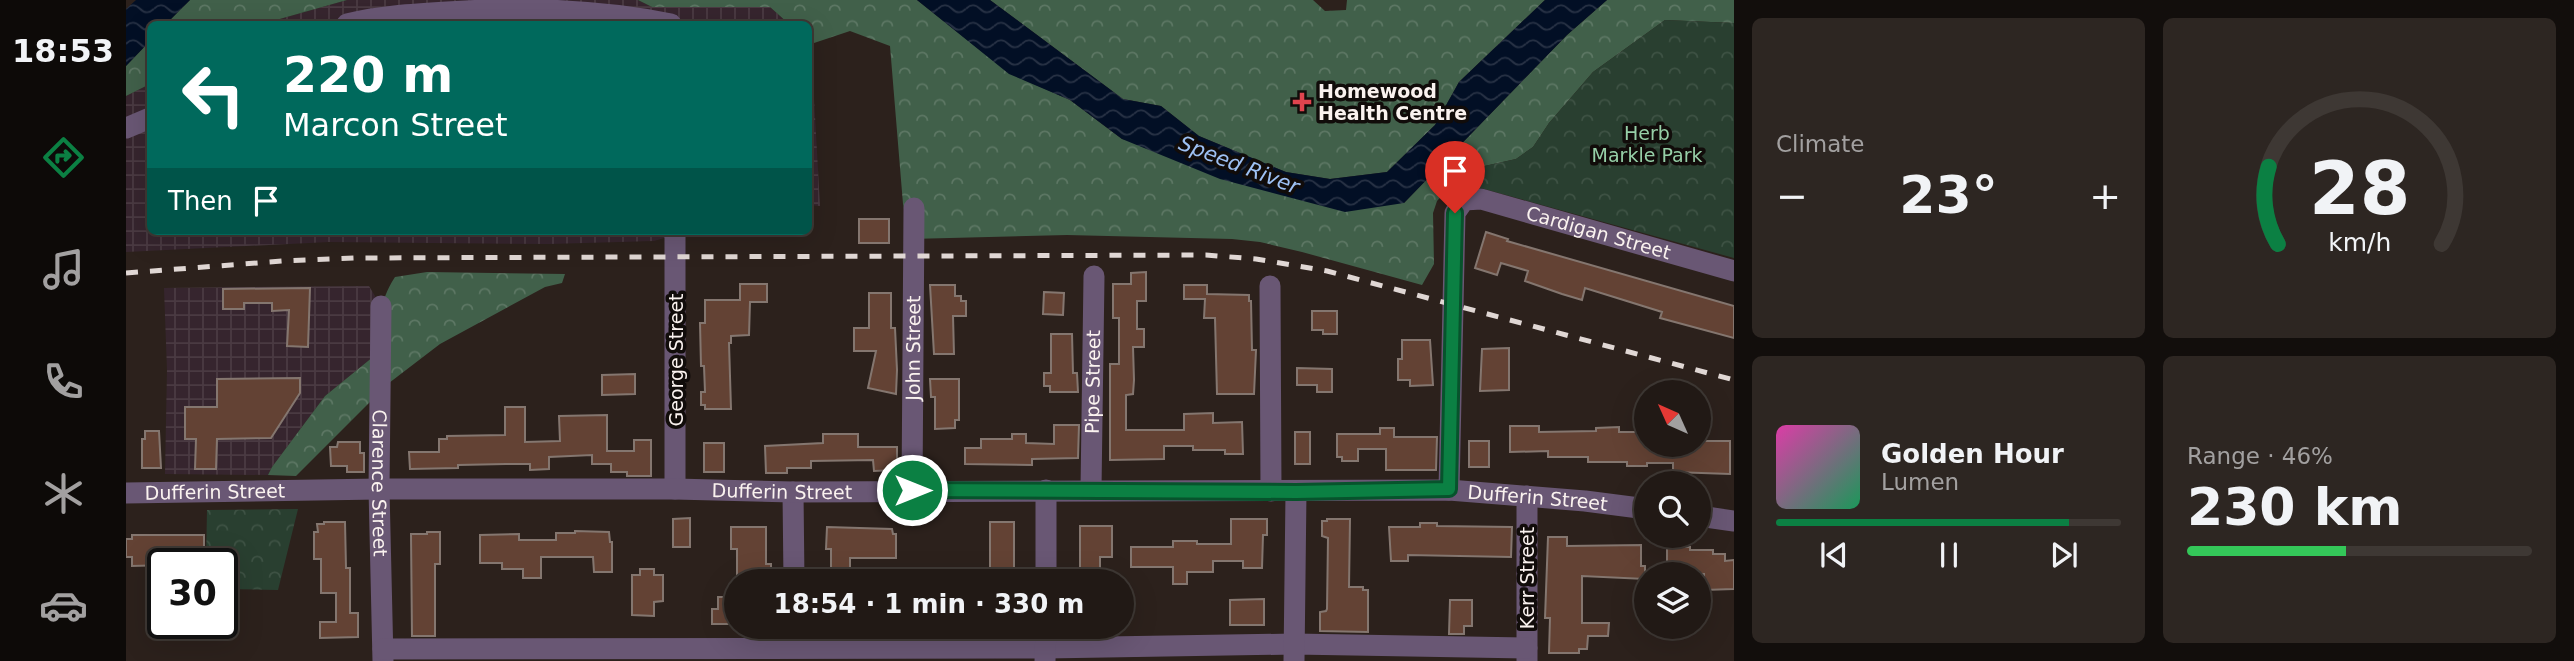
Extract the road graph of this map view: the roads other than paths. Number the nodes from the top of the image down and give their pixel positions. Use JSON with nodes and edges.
{"nodes":[{"id":1,"x":362,"y":21,"type":"edge"},
{"id":2,"x":652,"y":21,"type":"edge"},
{"id":3,"x":147,"y":119,"type":"edge"},
{"id":4,"x":126,"y":128,"type":"edge"},
{"id":5,"x":914,"y":208,"type":"dead end"},
{"id":6,"x":675,"y":235,"type":"edge"},
{"id":7,"x":1734,"y":271,"type":"edge"},
{"id":8,"x":1094,"y":276,"type":"dead end"},
{"id":9,"x":1270,"y":286,"type":"dead end"},
{"id":10,"x":381,"y":306,"type":"dead end"},
{"id":11,"x":379,"y":489,"type":"junction"},
{"id":12,"x":675,"y":489,"type":"junction"},
{"id":13,"x":1091,"y":489,"type":"junction"},
{"id":14,"x":1449,"y":489,"type":"junction"},
{"id":15,"x":912,"y":490,"type":"junction"},
{"id":16,"x":1046,"y":490,"type":"junction"},
{"id":17,"x":1271,"y":491,"type":"junction"},
{"id":18,"x":793,"y":492,"type":"junction"},
{"id":19,"x":1296,"y":492,"type":"junction"},
{"id":20,"x":126,"y":494,"type":"edge"},
{"id":21,"x":1527,"y":496,"type":"junction"},
{"id":22,"x":1634,"y":508,"type":"edge"},
{"id":23,"x":1711,"y":518,"type":"edge"},
{"id":24,"x":1734,"y":521,"type":"edge"},
{"id":25,"x":794,"y":569,"type":"edge"},
{"id":26,"x":1046,"y":569,"type":"edge"},
{"id":27,"x":794,"y":645,"type":"edge"},
{"id":28,"x":1046,"y":645,"type":"edge"},
{"id":29,"x":1294,"y":652,"type":"edge"},
{"id":30,"x":1527,"y":654,"type":"edge"},
{"id":31,"x":383,"y":655,"type":"edge"}],
"edges":[{"from":1,"to":2,"type":"street"},
{"from":3,"to":4,"type":"street"},
{"from":5,"to":15,"type":"street","name":"John Street"},
{"from":6,"to":12,"type":"street","name":"George Street"},
{"from":7,"to":14,"type":"street","name":"Cardigan Street"},
{"from":8,"to":13,"type":"street","name":"Pipe Street"},
{"from":9,"to":17,"type":"street"},
{"from":10,"to":11,"type":"street","name":"Clarence Street"},
{"from":11,"to":12,"type":"street","name":"Dufferin Street"},
{"from":11,"to":20,"type":"street","name":"Dufferin Street"},
{"from":11,"to":31,"type":"street","name":"Clarence Street"},
{"from":12,"to":18,"type":"street","name":"Dufferin Street"},
{"from":13,"to":16,"type":"street","name":"Dufferin Street"},
{"from":13,"to":17,"type":"street","name":"Dufferin Street"},
{"from":14,"to":19,"type":"street","name":"Dufferin Street"},
{"from":14,"to":21,"type":"street","name":"Dufferin Street"},
{"from":15,"to":16,"type":"street","name":"Dufferin Street"},
{"from":15,"to":18,"type":"street","name":"Dufferin Street"},
{"from":16,"to":26,"type":"street"},
{"from":17,"to":19,"type":"street","name":"Dufferin Street"},
{"from":18,"to":25,"type":"street"},
{"from":19,"to":29,"type":"street"},
{"from":21,"to":22,"type":"street","name":"Dufferin Street"},
{"from":21,"to":30,"type":"street","name":"Kerr Street"},
{"from":23,"to":24,"type":"street"},
{"from":27,"to":28,"type":"street"},
{"from":27,"to":31,"type":"street"},
{"from":28,"to":29,"type":"street"},
{"from":29,"to":30,"type":"street"}]}
